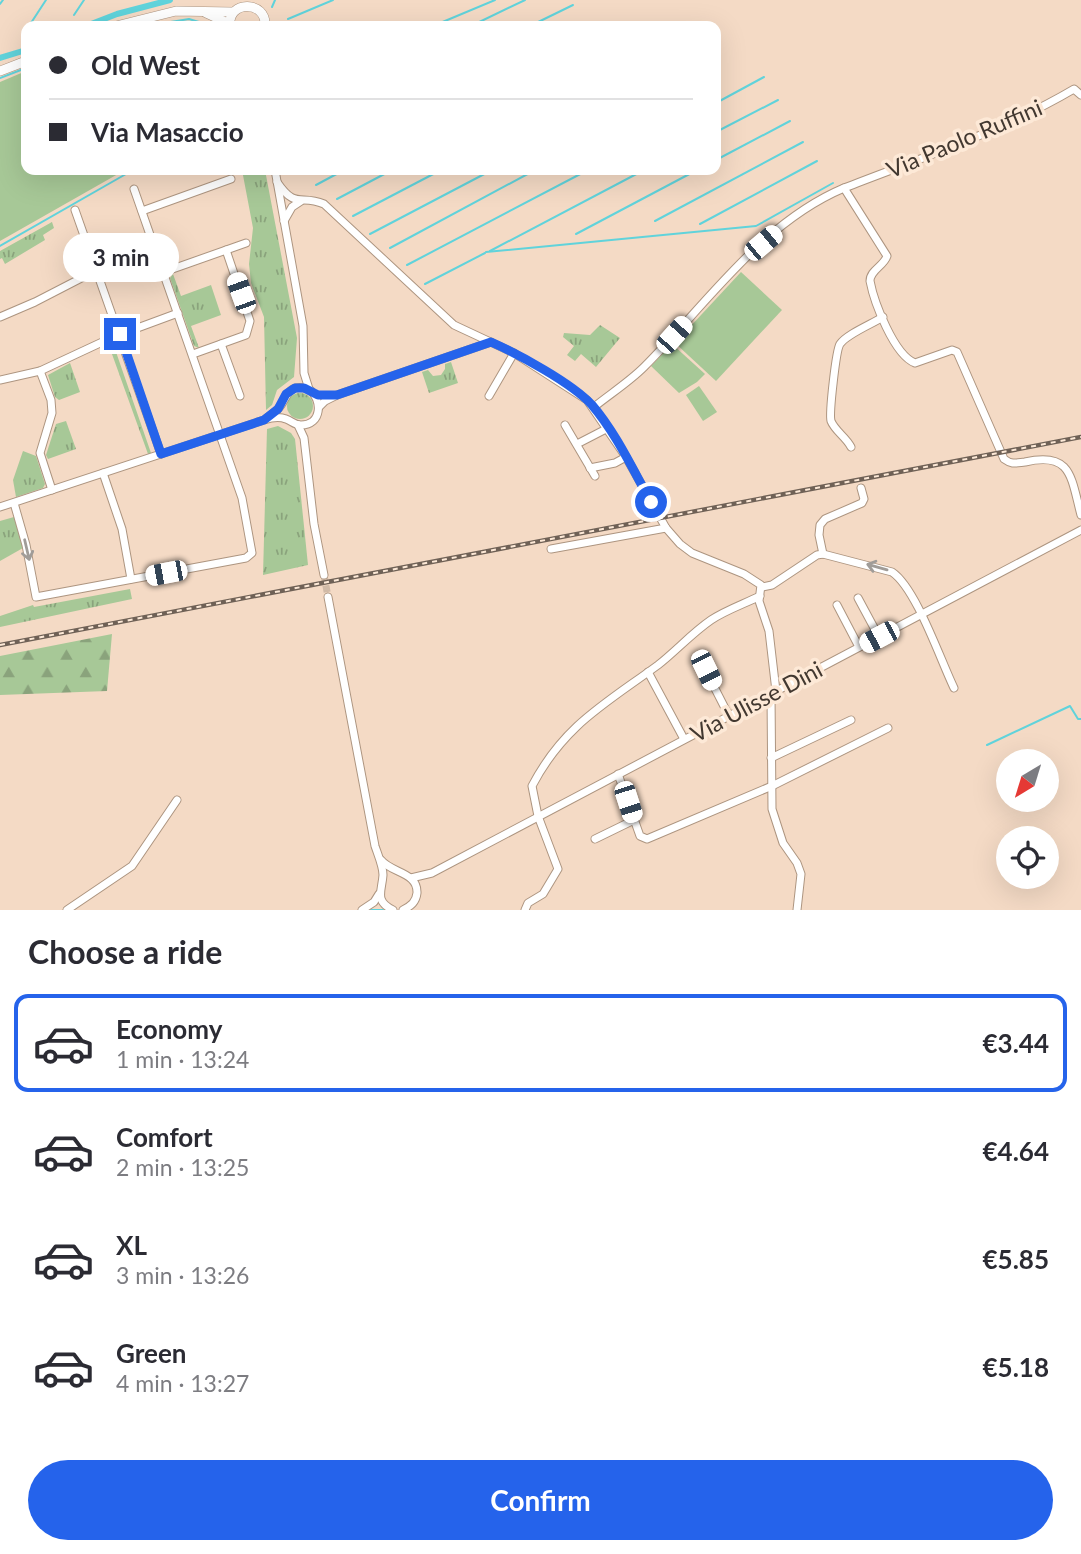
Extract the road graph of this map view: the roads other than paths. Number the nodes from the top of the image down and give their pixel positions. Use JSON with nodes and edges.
{"nodes":[{"id":1,"x":248,"y":2,"type":"edge"},
{"id":2,"x":261,"y":5,"type":"edge"},
{"id":3,"x":202,"y":12,"type":"junction"},
{"id":4,"x":232,"y":12,"type":"junction"},
{"id":5,"x":136,"y":21,"type":"edge"},
{"id":6,"x":221,"y":21,"type":"edge"},
{"id":7,"x":231,"y":21,"type":"edge"},
{"id":8,"x":21,"y":63,"type":"edge"},
{"id":9,"x":0,"y":69,"type":"edge"},
{"id":10,"x":1081,"y":95,"type":"edge"},
{"id":11,"x":276,"y":175,"type":"edge"},
{"id":12,"x":231,"y":179,"type":"dead end"},
{"id":13,"x":277,"y":182,"type":"junction"},
{"id":14,"x":844,"y":188,"type":"junction"},
{"id":15,"x":134,"y":189,"type":"dead end"},
{"id":16,"x":301,"y":201,"type":"junction"},
{"id":17,"x":75,"y":210,"type":"dead end"},
{"id":18,"x":142,"y":211,"type":"junction"},
{"id":19,"x":284,"y":221,"type":"junction"},
{"id":20,"x":246,"y":243,"type":"dead end"},
{"id":21,"x":226,"y":250,"type":"junction"},
{"id":22,"x":97,"y":270,"type":"junction"},
{"id":23,"x":164,"y":272,"type":"junction"},
{"id":24,"x":178,"y":313,"type":"junction"},
{"id":25,"x":0,"y":317,"type":"edge"},
{"id":26,"x":883,"y":317,"type":"junction"},
{"id":27,"x":120,"y":334,"type":"junction"},
{"id":28,"x":491,"y":342,"type":"junction"},
{"id":29,"x":221,"y":344,"type":"junction"},
{"id":30,"x":192,"y":354,"type":"junction"},
{"id":31,"x":514,"y":354,"type":"junction"},
{"id":32,"x":40,"y":371,"type":"junction"},
{"id":33,"x":304,"y":373,"type":"junction"},
{"id":34,"x":0,"y":380,"type":"edge"},
{"id":35,"x":295,"y":388,"type":"junction"},
{"id":36,"x":311,"y":391,"type":"junction"},
{"id":37,"x":337,"y":395,"type":"junction"},
{"id":38,"x":240,"y":396,"type":"dead end"},
{"id":39,"x":489,"y":396,"type":"dead end"},
{"id":40,"x":282,"y":405,"type":"junction"},
{"id":41,"x":319,"y":407,"type":"junction"},
{"id":42,"x":594,"y":407,"type":"junction"},
{"id":43,"x":286,"y":419,"type":"junction"},
{"id":44,"x":264,"y":420,"type":"junction"},
{"id":45,"x":309,"y":423,"type":"junction"},
{"id":46,"x":298,"y":425,"type":"junction"},
{"id":47,"x":565,"y":425,"type":"dead end"},
{"id":48,"x":608,"y":428,"type":"junction"},
{"id":49,"x":221,"y":435,"type":"junction"},
{"id":50,"x":304,"y":438,"type":"junction"},
{"id":51,"x":577,"y":444,"type":"junction"},
{"id":52,"x":851,"y":447,"type":"dead end"},
{"id":53,"x":161,"y":454,"type":"junction"},
{"id":54,"x":626,"y":457,"type":"junction"},
{"id":55,"x":590,"y":468,"type":"junction"},
{"id":56,"x":103,"y":473,"type":"junction"},
{"id":57,"x":595,"y":476,"type":"dead end"},
{"id":58,"x":861,"y":488,"type":"dead end"},
{"id":59,"x":52,"y":490,"type":"junction"},
{"id":60,"x":14,"y":503,"type":"junction"},
{"id":61,"x":0,"y":508,"type":"edge"},
{"id":62,"x":1081,"y":515,"type":"edge"},
{"id":63,"x":666,"y":528,"type":"junction"},
{"id":64,"x":1081,"y":530,"type":"edge"},
{"id":65,"x":551,"y":549,"type":"dead end"},
{"id":66,"x":823,"y":554,"type":"junction"},
{"id":67,"x":324,"y":575,"type":"tunnel mouth"},
{"id":68,"x":131,"y":579,"type":"junction"},
{"id":69,"x":762,"y":587,"type":"junction"},
{"id":70,"x":760,"y":596,"type":"junction"},
{"id":71,"x":328,"y":597,"type":"tunnel mouth"},
{"id":72,"x":858,"y":597,"type":"dead end"},
{"id":73,"x":837,"y":605,"type":"dead end"},
{"id":74,"x":920,"y":615,"type":"junction"},
{"id":75,"x":879,"y":637,"type":"junction"},
{"id":76,"x":859,"y":647,"type":"junction"},
{"id":77,"x":706,"y":670,"type":"dead end"},
{"id":78,"x":648,"y":672,"type":"junction"},
{"id":79,"x":954,"y":688,"type":"dead end"},
{"id":80,"x":773,"y":692,"type":"junction"},
{"id":81,"x":729,"y":716,"type":"junction"},
{"id":82,"x":850,"y":720,"type":"dead end"},
{"id":83,"x":888,"y":728,"type":"dead end"},
{"id":84,"x":684,"y":739,"type":"junction"},
{"id":85,"x":771,"y":758,"type":"junction"},
{"id":86,"x":618,"y":774,"type":"junction"},
{"id":87,"x":772,"y":786,"type":"junction"},
{"id":88,"x":177,"y":800,"type":"dead end"},
{"id":89,"x":538,"y":817,"type":"junction"},
{"id":90,"x":634,"y":820,"type":"junction"},
{"id":91,"x":595,"y":839,"type":"dead end"},
{"id":92,"x":378,"y":855,"type":"junction"},
{"id":93,"x":399,"y":873,"type":"junction"},
{"id":94,"x":432,"y":873,"type":"junction"},
{"id":95,"x":411,"y":878,"type":"junction"},
{"id":96,"x":381,"y":883,"type":"junction"},
{"id":97,"x":417,"y":889,"type":"junction"},
{"id":98,"x":379,"y":893,"type":"junction"},
{"id":99,"x":364,"y":909,"type":"edge"},
{"id":100,"x":390,"y":909,"type":"edge"},
{"id":101,"x":67,"y":910,"type":"edge"},
{"id":102,"x":403,"y":910,"type":"edge"},
{"id":103,"x":525,"y":910,"type":"edge"},
{"id":104,"x":797,"y":910,"type":"edge"}],
"edges":[{"from":1,"to":2,"type":"main road"},
{"from":1,"to":4,"type":"main road"},
{"from":3,"to":4,"type":"main road"},
{"from":3,"to":5,"type":"main road"},
{"from":3,"to":6,"type":"main road"},
{"from":4,"to":7,"type":"main road"},
{"from":8,"to":9,"type":"main road"},
{"from":10,"to":14,"type":"street","name":"Via Paolo Ruffini"},
{"from":11,"to":13,"type":"street"},
{"from":12,"to":18,"type":"street"},
{"from":13,"to":16,"type":"street"},
{"from":13,"to":19,"type":"street"},
{"from":14,"to":26,"type":"street"},
{"from":14,"to":42,"type":"street"},
{"from":15,"to":18,"type":"street"},
{"from":16,"to":19,"type":"street"},
{"from":16,"to":28,"type":"street"},
{"from":17,"to":22,"type":"street"},
{"from":18,"to":23,"type":"street"},
{"from":19,"to":33,"type":"street"},
{"from":20,"to":21,"type":"street"},
{"from":21,"to":23,"type":"street"},
{"from":21,"to":29,"type":"street"},
{"from":22,"to":25,"type":"street"},
{"from":22,"to":27,"type":"street"},
{"from":23,"to":24,"type":"street"},
{"from":24,"to":27,"type":"street"},
{"from":24,"to":30,"type":"street"},
{"from":26,"to":52,"type":"street"},
{"from":26,"to":62,"type":"street"},
{"from":27,"to":32,"type":"street"},
{"from":27,"to":53,"type":"street"},
{"from":28,"to":31,"type":"street"},
{"from":28,"to":37,"type":"street"},
{"from":29,"to":30,"type":"street"},
{"from":29,"to":38,"type":"street"},
{"from":30,"to":49,"type":"street"},
{"from":31,"to":39,"type":"street"},
{"from":31,"to":42,"type":"street"},
{"from":32,"to":34,"type":"street"},
{"from":32,"to":59,"type":"street"},
{"from":33,"to":35,"type":"street"},
{"from":33,"to":36,"type":"street"},
{"from":35,"to":36,"type":"street"},
{"from":35,"to":40,"type":"street"},
{"from":36,"to":37,"type":"street"},
{"from":36,"to":41,"type":"street"},
{"from":37,"to":41,"type":"street"},
{"from":40,"to":43,"type":"street"},
{"from":40,"to":44,"type":"street"},
{"from":41,"to":45,"type":"street"},
{"from":42,"to":48,"type":"street"},
{"from":43,"to":44,"type":"street"},
{"from":43,"to":46,"type":"street"},
{"from":44,"to":49,"type":"street"},
{"from":45,"to":46,"type":"street"},
{"from":45,"to":50,"type":"street"},
{"from":46,"to":50,"type":"street"},
{"from":47,"to":51,"type":"street"},
{"from":48,"to":51,"type":"street"},
{"from":48,"to":54,"type":"street"},
{"from":49,"to":53,"type":"street"},
{"from":49,"to":68,"type":"street"},
{"from":50,"to":67,"type":"street"},
{"from":51,"to":55,"type":"street"},
{"from":53,"to":56,"type":"street"},
{"from":54,"to":55,"type":"street"},
{"from":54,"to":63,"type":"street"},
{"from":55,"to":57,"type":"street"},
{"from":56,"to":59,"type":"street"},
{"from":56,"to":68,"type":"street"},
{"from":58,"to":66,"type":"street"},
{"from":59,"to":60,"type":"street"},
{"from":60,"to":61,"type":"street"},
{"from":60,"to":68,"type":"street","one_way":true},
{"from":63,"to":65,"type":"street"},
{"from":63,"to":69,"type":"street"},
{"from":64,"to":74,"type":"street","name":"Via Ulisse Dini"},
{"from":66,"to":69,"type":"street"},
{"from":74,"to":66,"type":"street","one_way":true},
{"from":69,"to":70,"type":"street"},
{"from":70,"to":78,"type":"street"},
{"from":70,"to":80,"type":"street"},
{"from":71,"to":92,"type":"street"},
{"from":72,"to":75,"type":"street"},
{"from":73,"to":76,"type":"street"},
{"from":74,"to":75,"type":"street","name":"Via Ulisse Dini"},
{"from":74,"to":79,"type":"street"},
{"from":75,"to":76,"type":"street","name":"Via Ulisse Dini"},
{"from":76,"to":80,"type":"street","name":"Via Ulisse Dini"},
{"from":77,"to":81,"type":"street"},
{"from":78,"to":84,"type":"street"},
{"from":78,"to":89,"type":"street"},
{"from":80,"to":81,"type":"street","name":"Via Ulisse Dini"},
{"from":80,"to":85,"type":"street"},
{"from":81,"to":84,"type":"street","name":"Via Ulisse Dini"},
{"from":82,"to":85,"type":"street"},
{"from":83,"to":87,"type":"street"},
{"from":84,"to":86,"type":"street","name":"Via Ulisse Dini"},
{"from":85,"to":87,"type":"street"},
{"from":86,"to":89,"type":"street","name":"Via Ulisse Dini"},
{"from":86,"to":90,"type":"street"},
{"from":87,"to":90,"type":"street"},
{"from":87,"to":104,"type":"street"},
{"from":88,"to":101,"type":"street"},
{"from":89,"to":94,"type":"street","name":"Via Ulisse Dini"},
{"from":89,"to":103,"type":"street"},
{"from":90,"to":91,"type":"street"},
{"from":92,"to":93,"type":"street"},
{"from":92,"to":96,"type":"street"},
{"from":93,"to":95,"type":"street"},
{"from":93,"to":96,"type":"street"},
{"from":94,"to":95,"type":"street"},
{"from":94,"to":97,"type":"street"},
{"from":95,"to":97,"type":"street"},
{"from":96,"to":98,"type":"street"},
{"from":97,"to":102,"type":"street"},
{"from":98,"to":99,"type":"street"},
{"from":98,"to":100,"type":"street"},
{"from":99,"to":100,"type":"street"}]}
